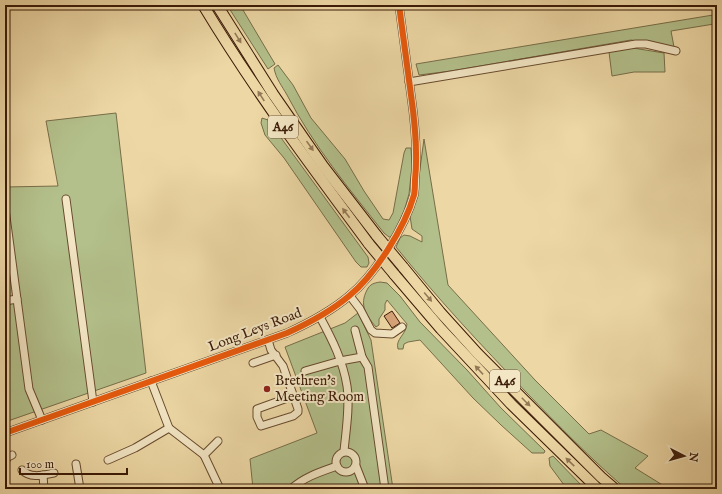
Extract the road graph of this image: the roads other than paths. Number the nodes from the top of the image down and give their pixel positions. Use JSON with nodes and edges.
{"nodes":[{"id":1,"x":203,"y":5,"type":"edge"},
{"id":2,"x":217,"y":5,"type":"edge"},
{"id":3,"x":399,"y":5,"type":"edge"},
{"id":4,"x":676,"y":51,"type":"dead end"},
{"id":5,"x":409,"y":82,"type":"junction"},
{"id":6,"x":66,"y":200,"type":"dead end"},
{"id":7,"x":5,"y":209,"type":"edge"},
{"id":8,"x":350,"y":296,"type":"junction"},
{"id":9,"x":17,"y":299,"type":"junction"},
{"id":10,"x":5,"y":301,"type":"edge"},
{"id":11,"x":320,"y":318,"type":"junction"},
{"id":12,"x":402,"y":327,"type":"dead end"},
{"id":13,"x":355,"y":330,"type":"dead end"},
{"id":14,"x":268,"y":340,"type":"junction"},
{"id":15,"x":276,"y":355,"type":"junction"},
{"id":16,"x":362,"y":357,"type":"junction"},
{"id":17,"x":340,"y":361,"type":"junction"},
{"id":18,"x":253,"y":363,"type":"dead end"},
{"id":19,"x":305,"y":371,"type":"dead end"},
{"id":20,"x":151,"y":381,"type":"junction"},
{"id":21,"x":293,"y":396,"type":"junction"},
{"id":22,"x":93,"y":402,"type":"junction"},
{"id":23,"x":42,"y":420,"type":"junction"},
{"id":24,"x":169,"y":428,"type":"junction"},
{"id":25,"x":5,"y":433,"type":"edge"},
{"id":26,"x":218,"y":441,"type":"dead end"},
{"id":27,"x":344,"y":451,"type":"junction"},
{"id":28,"x":12,"y":455,"type":"dead end"},
{"id":29,"x":204,"y":455,"type":"junction"},
{"id":30,"x":108,"y":460,"type":"dead end"},
{"id":31,"x":5,"y":461,"type":"edge"},
{"id":32,"x":76,"y":464,"type":"dead end"},
{"id":33,"x":337,"y":466,"type":"junction"},
{"id":34,"x":356,"y":466,"type":"junction"},
{"id":35,"x":22,"y":470,"type":"dead end"},
{"id":36,"x":54,"y":473,"type":"dead end"},
{"id":37,"x":43,"y":475,"type":"junction"},
{"id":38,"x":44,"y":489,"type":"edge"},
{"id":39,"x":80,"y":489,"type":"edge"},
{"id":40,"x":220,"y":489,"type":"edge"},
{"id":41,"x":291,"y":489,"type":"edge"},
{"id":42,"x":365,"y":489,"type":"edge"},
{"id":43,"x":385,"y":489,"type":"edge"},
{"id":44,"x":598,"y":489,"type":"edge"},
{"id":45,"x":615,"y":489,"type":"edge"}],
"edges":[{"from":44,"to":1,"type":"highway","number":"A46","one_way":true,"bridge":true},
{"from":2,"to":45,"type":"highway","number":"A46","one_way":true,"bridge":true},
{"from":3,"to":5,"type":"street","name":"Long Leys Road"},
{"from":4,"to":5,"type":"street"},
{"from":5,"to":8,"type":"street","name":"Long Leys Road"},
{"from":6,"to":22,"type":"street"},
{"from":7,"to":9,"type":"street"},
{"from":8,"to":11,"type":"street","name":"Long Leys Road"},
{"from":8,"to":12,"type":"street"},
{"from":9,"to":10,"type":"street"},
{"from":9,"to":23,"type":"street"},
{"from":11,"to":14,"type":"street","name":"Long Leys Road"},
{"from":11,"to":17,"type":"street"},
{"from":13,"to":16,"type":"street"},
{"from":14,"to":15,"type":"street"},
{"from":14,"to":20,"type":"street","name":"Long Leys Road"},
{"from":15,"to":18,"type":"street"},
{"from":15,"to":21,"type":"street"},
{"from":16,"to":17,"type":"street"},
{"from":16,"to":43,"type":"street"},
{"from":17,"to":19,"type":"street"},
{"from":17,"to":27,"type":"street"},
{"from":20,"to":22,"type":"street","name":"Long Leys Road"},
{"from":20,"to":24,"type":"street"},
{"from":21,"to":21,"type":"street"},
{"from":22,"to":23,"type":"street","name":"Long Leys Road"},
{"from":23,"to":25,"type":"street","name":"Long Leys Road"},
{"from":24,"to":29,"type":"street"},
{"from":24,"to":30,"type":"street"},
{"from":26,"to":29,"type":"street"},
{"from":27,"to":33,"type":"street"},
{"from":27,"to":34,"type":"street"},
{"from":28,"to":31,"type":"street"},
{"from":29,"to":40,"type":"street"},
{"from":32,"to":39,"type":"street"},
{"from":33,"to":34,"type":"street"},
{"from":33,"to":41,"type":"street"},
{"from":34,"to":42,"type":"street"},
{"from":35,"to":37,"type":"street"},
{"from":36,"to":37,"type":"street"},
{"from":37,"to":38,"type":"street"}]}
